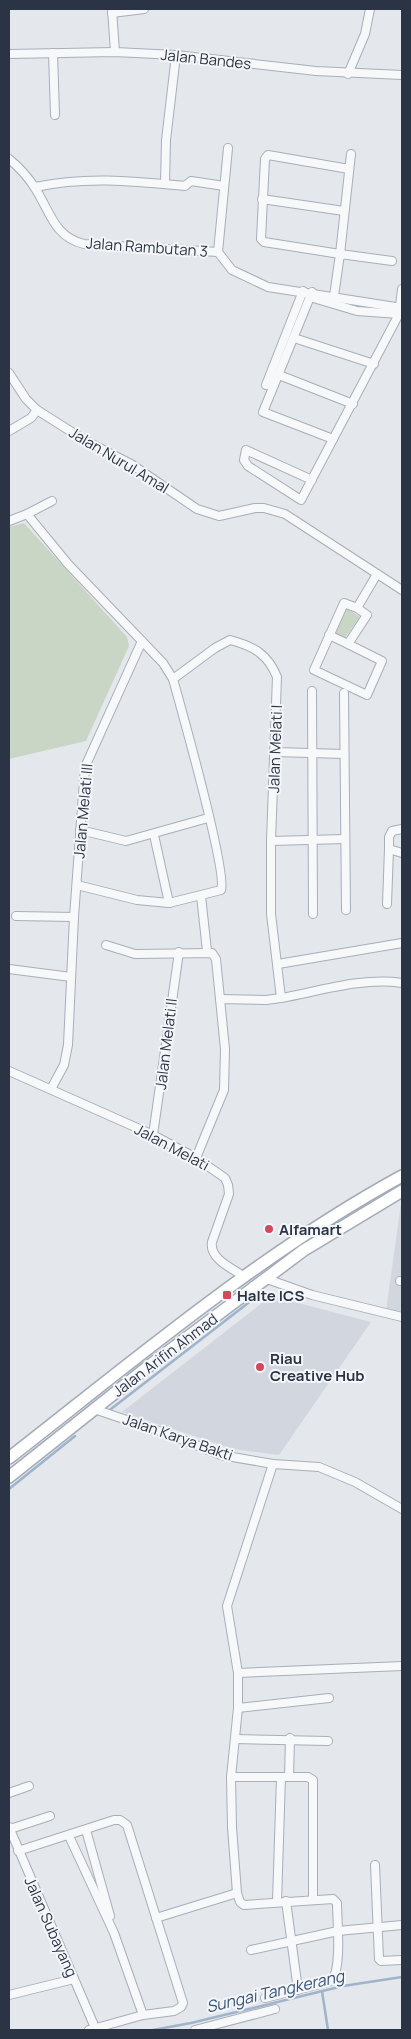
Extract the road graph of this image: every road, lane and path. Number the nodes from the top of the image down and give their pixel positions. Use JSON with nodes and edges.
{"nodes":[{"id":1,"x":144,"y":9,"type":"edge"},
{"id":2,"x":370,"y":9,"type":"edge"},
{"id":3,"x":112,"y":11,"type":"edge"},
{"id":4,"x":115,"y":52,"type":"junction"},
{"id":5,"x":53,"y":53,"type":"junction"},
{"id":6,"x":9,"y":54,"type":"edge"},
{"id":7,"x":176,"y":55,"type":"junction"},
{"id":8,"x":348,"y":74,"type":"junction"},
{"id":9,"x":402,"y":75,"type":"edge"},
{"id":10,"x":54,"y":115,"type":"dead end"},
{"id":11,"x":228,"y":148,"type":"dead end"},
{"id":12,"x":351,"y":154,"type":"dead end"},
{"id":13,"x":9,"y":159,"type":"edge"},
{"id":14,"x":349,"y":169,"type":"junction"},
{"id":15,"x":165,"y":184,"type":"junction"},
{"id":16,"x":224,"y":186,"type":"junction"},
{"id":17,"x":34,"y":187,"type":"junction"},
{"id":18,"x":262,"y":199,"type":"junction"},
{"id":19,"x":344,"y":211,"type":"junction"},
{"id":20,"x":218,"y":252,"type":"junction"},
{"id":21,"x":340,"y":254,"type":"junction"},
{"id":22,"x":392,"y":261,"type":"dead end"},
{"id":23,"x":402,"y":290,"type":"edge"},
{"id":24,"x":303,"y":292,"type":"junction"},
{"id":25,"x":311,"y":294,"type":"junction"},
{"id":26,"x":334,"y":296,"type":"junction"},
{"id":27,"x":400,"y":309,"type":"edge"},
{"id":28,"x":294,"y":338,"type":"junction"},
{"id":29,"x":374,"y":364,"type":"junction"},
{"id":30,"x":9,"y":373,"type":"edge"},
{"id":31,"x":279,"y":375,"type":"junction"},
{"id":32,"x":266,"y":385,"type":"dead end"},
{"id":33,"x":352,"y":404,"type":"junction"},
{"id":34,"x":37,"y":410,"type":"junction"},
{"id":35,"x":9,"y":431,"type":"edge"},
{"id":36,"x":333,"y":440,"type":"junction"},
{"id":37,"x":312,"y":480,"type":"junction"},
{"id":38,"x":52,"y":501,"type":"dead end"},
{"id":39,"x":27,"y":514,"type":"junction"},
{"id":40,"x":9,"y":521,"type":"edge"},
{"id":41,"x":377,"y":574,"type":"junction"},
{"id":42,"x":402,"y":590,"type":"edge"},
{"id":43,"x":357,"y":608,"type":"junction"},
{"id":44,"x":330,"y":635,"type":"junction"},
{"id":45,"x":142,"y":641,"type":"junction"},
{"id":46,"x":348,"y":644,"type":"junction"},
{"id":47,"x":173,"y":679,"type":"junction"},
{"id":48,"x":312,"y":691,"type":"dead end"},
{"id":49,"x":344,"y":694,"type":"dead end"},
{"id":50,"x":274,"y":752,"type":"junction"},
{"id":51,"x":344,"y":754,"type":"junction"},
{"id":52,"x":311,"y":755,"type":"junction"},
{"id":53,"x":208,"y":818,"type":"junction"},
{"id":54,"x":402,"y":829,"type":"edge"},
{"id":55,"x":80,"y":830,"type":"junction"},
{"id":56,"x":154,"y":835,"type":"junction"},
{"id":57,"x":345,"y":839,"type":"junction"},
{"id":58,"x":312,"y":840,"type":"junction"},
{"id":59,"x":271,"y":841,"type":"junction"},
{"id":60,"x":389,"y":849,"type":"junction"},
{"id":61,"x":402,"y":853,"type":"edge"},
{"id":62,"x":77,"y":885,"type":"junction"},
{"id":63,"x":201,"y":896,"type":"junction"},
{"id":64,"x":169,"y":903,"type":"junction"},
{"id":65,"x":387,"y":904,"type":"dead end"},
{"id":66,"x":346,"y":910,"type":"dead end"},
{"id":67,"x":313,"y":914,"type":"dead end"},
{"id":68,"x":16,"y":916,"type":"dead end"},
{"id":69,"x":74,"y":916,"type":"junction"},
{"id":70,"x":402,"y":943,"type":"edge"},
{"id":71,"x":106,"y":944,"type":"dead end"},
{"id":72,"x":207,"y":951,"type":"junction"},
{"id":73,"x":179,"y":952,"type":"junction"},
{"id":74,"x":278,"y":964,"type":"junction"},
{"id":75,"x":9,"y":969,"type":"edge"},
{"id":76,"x":71,"y":977,"type":"junction"},
{"id":77,"x":402,"y":983,"type":"edge"},
{"id":78,"x":281,"y":998,"type":"junction"},
{"id":79,"x":220,"y":999,"type":"junction"},
{"id":80,"x":9,"y":1071,"type":"edge"},
{"id":81,"x":51,"y":1089,"type":"junction"},
{"id":82,"x":153,"y":1135,"type":"junction"},
{"id":83,"x":196,"y":1158,"type":"junction"},
{"id":84,"x":402,"y":1176,"type":"edge"},
{"id":85,"x":402,"y":1192,"type":"edge"},
{"id":86,"x":245,"y":1277,"type":"junction"},
{"id":87,"x":267,"y":1279,"type":"junction"},
{"id":88,"x":402,"y":1317,"type":"edge"},
{"id":89,"x":94,"y":1409,"type":"junction"},
{"id":90,"x":32,"y":1442,"type":"junction"},
{"id":91,"x":40,"y":1451,"type":"junction"},
{"id":92,"x":9,"y":1458,"type":"edge"},
{"id":93,"x":273,"y":1464,"type":"junction"},
{"id":94,"x":9,"y":1477,"type":"edge"},
{"id":95,"x":402,"y":1509,"type":"edge"},
{"id":96,"x":402,"y":1666,"type":"edge"},
{"id":97,"x":238,"y":1672,"type":"junction"},
{"id":98,"x":329,"y":1698,"type":"dead end"},
{"id":99,"x":238,"y":1708,"type":"junction"},
{"id":100,"x":235,"y":1738,"type":"junction"},
{"id":101,"x":290,"y":1738,"type":"junction"},
{"id":102,"x":328,"y":1741,"type":"dead end"},
{"id":103,"x":285,"y":1777,"type":"junction"},
{"id":104,"x":231,"y":1778,"type":"junction"},
{"id":105,"x":29,"y":1786,"type":"dead end"},
{"id":106,"x":9,"y":1793,"type":"edge"},
{"id":107,"x":50,"y":1816,"type":"dead end"},
{"id":108,"x":9,"y":1828,"type":"edge"},
{"id":109,"x":86,"y":1830,"type":"junction"},
{"id":110,"x":69,"y":1836,"type":"junction"},
{"id":111,"x":18,"y":1851,"type":"junction"},
{"id":112,"x":375,"y":1864,"type":"dead end"},
{"id":113,"x":237,"y":1893,"type":"junction"},
{"id":114,"x":313,"y":1898,"type":"junction"},
{"id":115,"x":286,"y":1901,"type":"junction"},
{"id":116,"x":277,"y":1902,"type":"junction"},
{"id":117,"x":156,"y":1918,"type":"junction"},
{"id":118,"x":402,"y":1925,"type":"edge"},
{"id":119,"x":378,"y":1927,"type":"junction"},
{"id":120,"x":338,"y":1931,"type":"junction"},
{"id":121,"x":114,"y":1933,"type":"junction"},
{"id":122,"x":292,"y":1939,"type":"junction"},
{"id":123,"x":251,"y":1950,"type":"dead end"},
{"id":124,"x":402,"y":1960,"type":"edge"},
{"id":125,"x":74,"y":1978,"type":"junction"},
{"id":126,"x":298,"y":1990,"type":"junction"},
{"id":127,"x":9,"y":1995,"type":"edge"},
{"id":128,"x":265,"y":1998,"type":"dead end"},
{"id":129,"x":275,"y":2009,"type":"dead end"},
{"id":130,"x":143,"y":2015,"type":"junction"},
{"id":131,"x":93,"y":2029,"type":"edge"},
{"id":132,"x":195,"y":2030,"type":"edge"}],
"edges":[{"from":1,"to":3,"type":"street"},
{"from":2,"to":8,"type":"street"},
{"from":3,"to":4,"type":"street"},
{"from":4,"to":5,"type":"street","name":"Jalan Bandes"},
{"from":4,"to":7,"type":"street","name":"Jalan Bandes"},
{"from":5,"to":6,"type":"street","name":"Jalan Bandes"},
{"from":5,"to":10,"type":"street"},
{"from":7,"to":8,"type":"street","name":"Jalan Bandes"},
{"from":7,"to":15,"type":"street"},
{"from":8,"to":9,"type":"street","name":"Jalan Bandes"},
{"from":11,"to":16,"type":"street"},
{"from":12,"to":14,"type":"street"},
{"from":13,"to":17,"type":"street","name":"Jalan Rambutan 3"},
{"from":14,"to":18,"type":"street"},
{"from":14,"to":19,"type":"street"},
{"from":15,"to":16,"type":"street"},
{"from":15,"to":17,"type":"street"},
{"from":16,"to":20,"type":"street"},
{"from":17,"to":20,"type":"street","name":"Jalan Rambutan 3"},
{"from":18,"to":19,"type":"street"},
{"from":18,"to":21,"type":"street"},
{"from":19,"to":21,"type":"street"},
{"from":20,"to":24,"type":"street","name":"Jalan Rambutan 3"},
{"from":21,"to":22,"type":"street"},
{"from":21,"to":26,"type":"street"},
{"from":23,"to":27,"type":"street"},
{"from":24,"to":25,"type":"street","name":"Jalan Rambutan 3"},
{"from":24,"to":32,"type":"street"},
{"from":25,"to":26,"type":"street","name":"Jalan Rambutan 3"},
{"from":25,"to":27,"type":"street"},
{"from":25,"to":28,"type":"street"},
{"from":26,"to":27,"type":"street","name":"Jalan Rambutan 3"},
{"from":27,"to":29,"type":"street"},
{"from":28,"to":29,"type":"street"},
{"from":28,"to":31,"type":"street"},
{"from":29,"to":33,"type":"street"},
{"from":30,"to":34,"type":"street","name":"Jalan Nurul Amal"},
{"from":31,"to":33,"type":"street"},
{"from":31,"to":36,"type":"street"},
{"from":33,"to":36,"type":"street"},
{"from":34,"to":35,"type":"street"},
{"from":34,"to":41,"type":"street","name":"Jalan Nurul Amal"},
{"from":36,"to":37,"type":"street"},
{"from":37,"to":37,"type":"street"},
{"from":38,"to":39,"type":"street"},
{"from":39,"to":40,"type":"street"},
{"from":39,"to":45,"type":"street"},
{"from":41,"to":42,"type":"street","name":"Jalan Nurul Amal"},
{"from":41,"to":43,"type":"street"},
{"from":43,"to":44,"type":"street"},
{"from":43,"to":46,"type":"street"},
{"from":44,"to":46,"type":"street"},
{"from":44,"to":46,"type":"street"},
{"from":45,"to":47,"type":"street"},
{"from":45,"to":55,"type":"street","name":"Jalan Melati III"},
{"from":47,"to":50,"type":"street","name":"Jalan Melati I"},
{"from":47,"to":53,"type":"street"},
{"from":48,"to":52,"type":"street"},
{"from":49,"to":51,"type":"street"},
{"from":50,"to":52,"type":"street"},
{"from":50,"to":59,"type":"street","name":"Jalan Melati I"},
{"from":51,"to":52,"type":"street"},
{"from":51,"to":57,"type":"street"},
{"from":52,"to":58,"type":"street"},
{"from":53,"to":56,"type":"street"},
{"from":53,"to":63,"type":"street"},
{"from":54,"to":60,"type":"street"},
{"from":55,"to":56,"type":"street"},
{"from":55,"to":62,"type":"street","name":"Jalan Melati III"},
{"from":56,"to":64,"type":"street"},
{"from":57,"to":58,"type":"street"},
{"from":57,"to":66,"type":"street"},
{"from":58,"to":59,"type":"street"},
{"from":58,"to":67,"type":"street"},
{"from":59,"to":74,"type":"street","name":"Jalan Melati I"},
{"from":60,"to":61,"type":"street"},
{"from":60,"to":65,"type":"street"},
{"from":62,"to":64,"type":"street"},
{"from":62,"to":69,"type":"street","name":"Jalan Melati III"},
{"from":63,"to":64,"type":"street"},
{"from":63,"to":72,"type":"street"},
{"from":68,"to":69,"type":"street"},
{"from":69,"to":76,"type":"street","name":"Jalan Melati III"},
{"from":70,"to":74,"type":"street"},
{"from":71,"to":73,"type":"street"},
{"from":72,"to":73,"type":"street"},
{"from":72,"to":79,"type":"street"},
{"from":73,"to":82,"type":"street","name":"Jalan Melati II"},
{"from":74,"to":78,"type":"street","name":"Jalan Melati I"},
{"from":75,"to":76,"type":"street"},
{"from":76,"to":81,"type":"street","name":"Jalan Melati III"},
{"from":77,"to":78,"type":"street"},
{"from":78,"to":79,"type":"street"},
{"from":79,"to":83,"type":"street"},
{"from":80,"to":81,"type":"street","name":"Jalan Melati"},
{"from":81,"to":82,"type":"street","name":"Jalan Melati"},
{"from":82,"to":83,"type":"street","name":"Jalan Melati"},
{"from":83,"to":86,"type":"street","name":"Jalan Melati"},
{"from":84,"to":86,"type":"main road","name":"Jalan Arifin Ahmad"},
{"from":85,"to":87,"type":"main road","name":"Jalan Arifin Ahmad"},
{"from":86,"to":90,"type":"main road","name":"Jalan Arifin Ahmad"},
{"from":87,"to":88,"type":"street"},
{"from":87,"to":89,"type":"main road","name":"Jalan Arifin Ahmad"},
{"from":89,"to":91,"type":"main road","name":"Jalan Arifin Ahmad"},
{"from":89,"to":93,"type":"street","name":"Jalan Karya Bakti"},
{"from":90,"to":91,"type":"main road"},
{"from":90,"to":92,"type":"main road","name":"Jalan Arifin Ahmad"},
{"from":91,"to":94,"type":"main road","name":"Jalan Arifin Ahmad"},
{"from":93,"to":95,"type":"street","name":"Jalan Karya Bakti"},
{"from":93,"to":97,"type":"street"},
{"from":96,"to":97,"type":"street"},
{"from":97,"to":99,"type":"street"},
{"from":98,"to":99,"type":"street"},
{"from":99,"to":100,"type":"street"},
{"from":100,"to":101,"type":"street"},
{"from":100,"to":104,"type":"street"},
{"from":101,"to":102,"type":"street"},
{"from":101,"to":103,"type":"street"},
{"from":103,"to":104,"type":"street"},
{"from":103,"to":114,"type":"street"},
{"from":103,"to":116,"type":"street"},
{"from":104,"to":113,"type":"street"},
{"from":105,"to":106,"type":"street"},
{"from":107,"to":108,"type":"street"},
{"from":108,"to":111,"type":"street","name":"Jalan Subayang"},
{"from":109,"to":110,"type":"street"},
{"from":109,"to":117,"type":"street"},
{"from":109,"to":121,"type":"street"},
{"from":110,"to":111,"type":"street"},
{"from":110,"to":121,"type":"street"},
{"from":111,"to":125,"type":"street","name":"Jalan Subayang"},
{"from":112,"to":119,"type":"street"},
{"from":113,"to":116,"type":"street"},
{"from":113,"to":117,"type":"street"},
{"from":114,"to":115,"type":"street"},
{"from":114,"to":120,"type":"street"},
{"from":115,"to":116,"type":"street"},
{"from":115,"to":122,"type":"street"},
{"from":117,"to":130,"type":"street"},
{"from":118,"to":119,"type":"street"},
{"from":119,"to":120,"type":"street"},
{"from":119,"to":124,"type":"street"},
{"from":120,"to":122,"type":"street"},
{"from":120,"to":126,"type":"street"},
{"from":121,"to":130,"type":"street"},
{"from":122,"to":123,"type":"street"},
{"from":122,"to":126,"type":"street"},
{"from":125,"to":127,"type":"street"},
{"from":125,"to":131,"type":"street","name":"Jalan Subayang"},
{"from":126,"to":128,"type":"street"},
{"from":129,"to":132,"type":"street"},
{"from":130,"to":131,"type":"street"}]}
